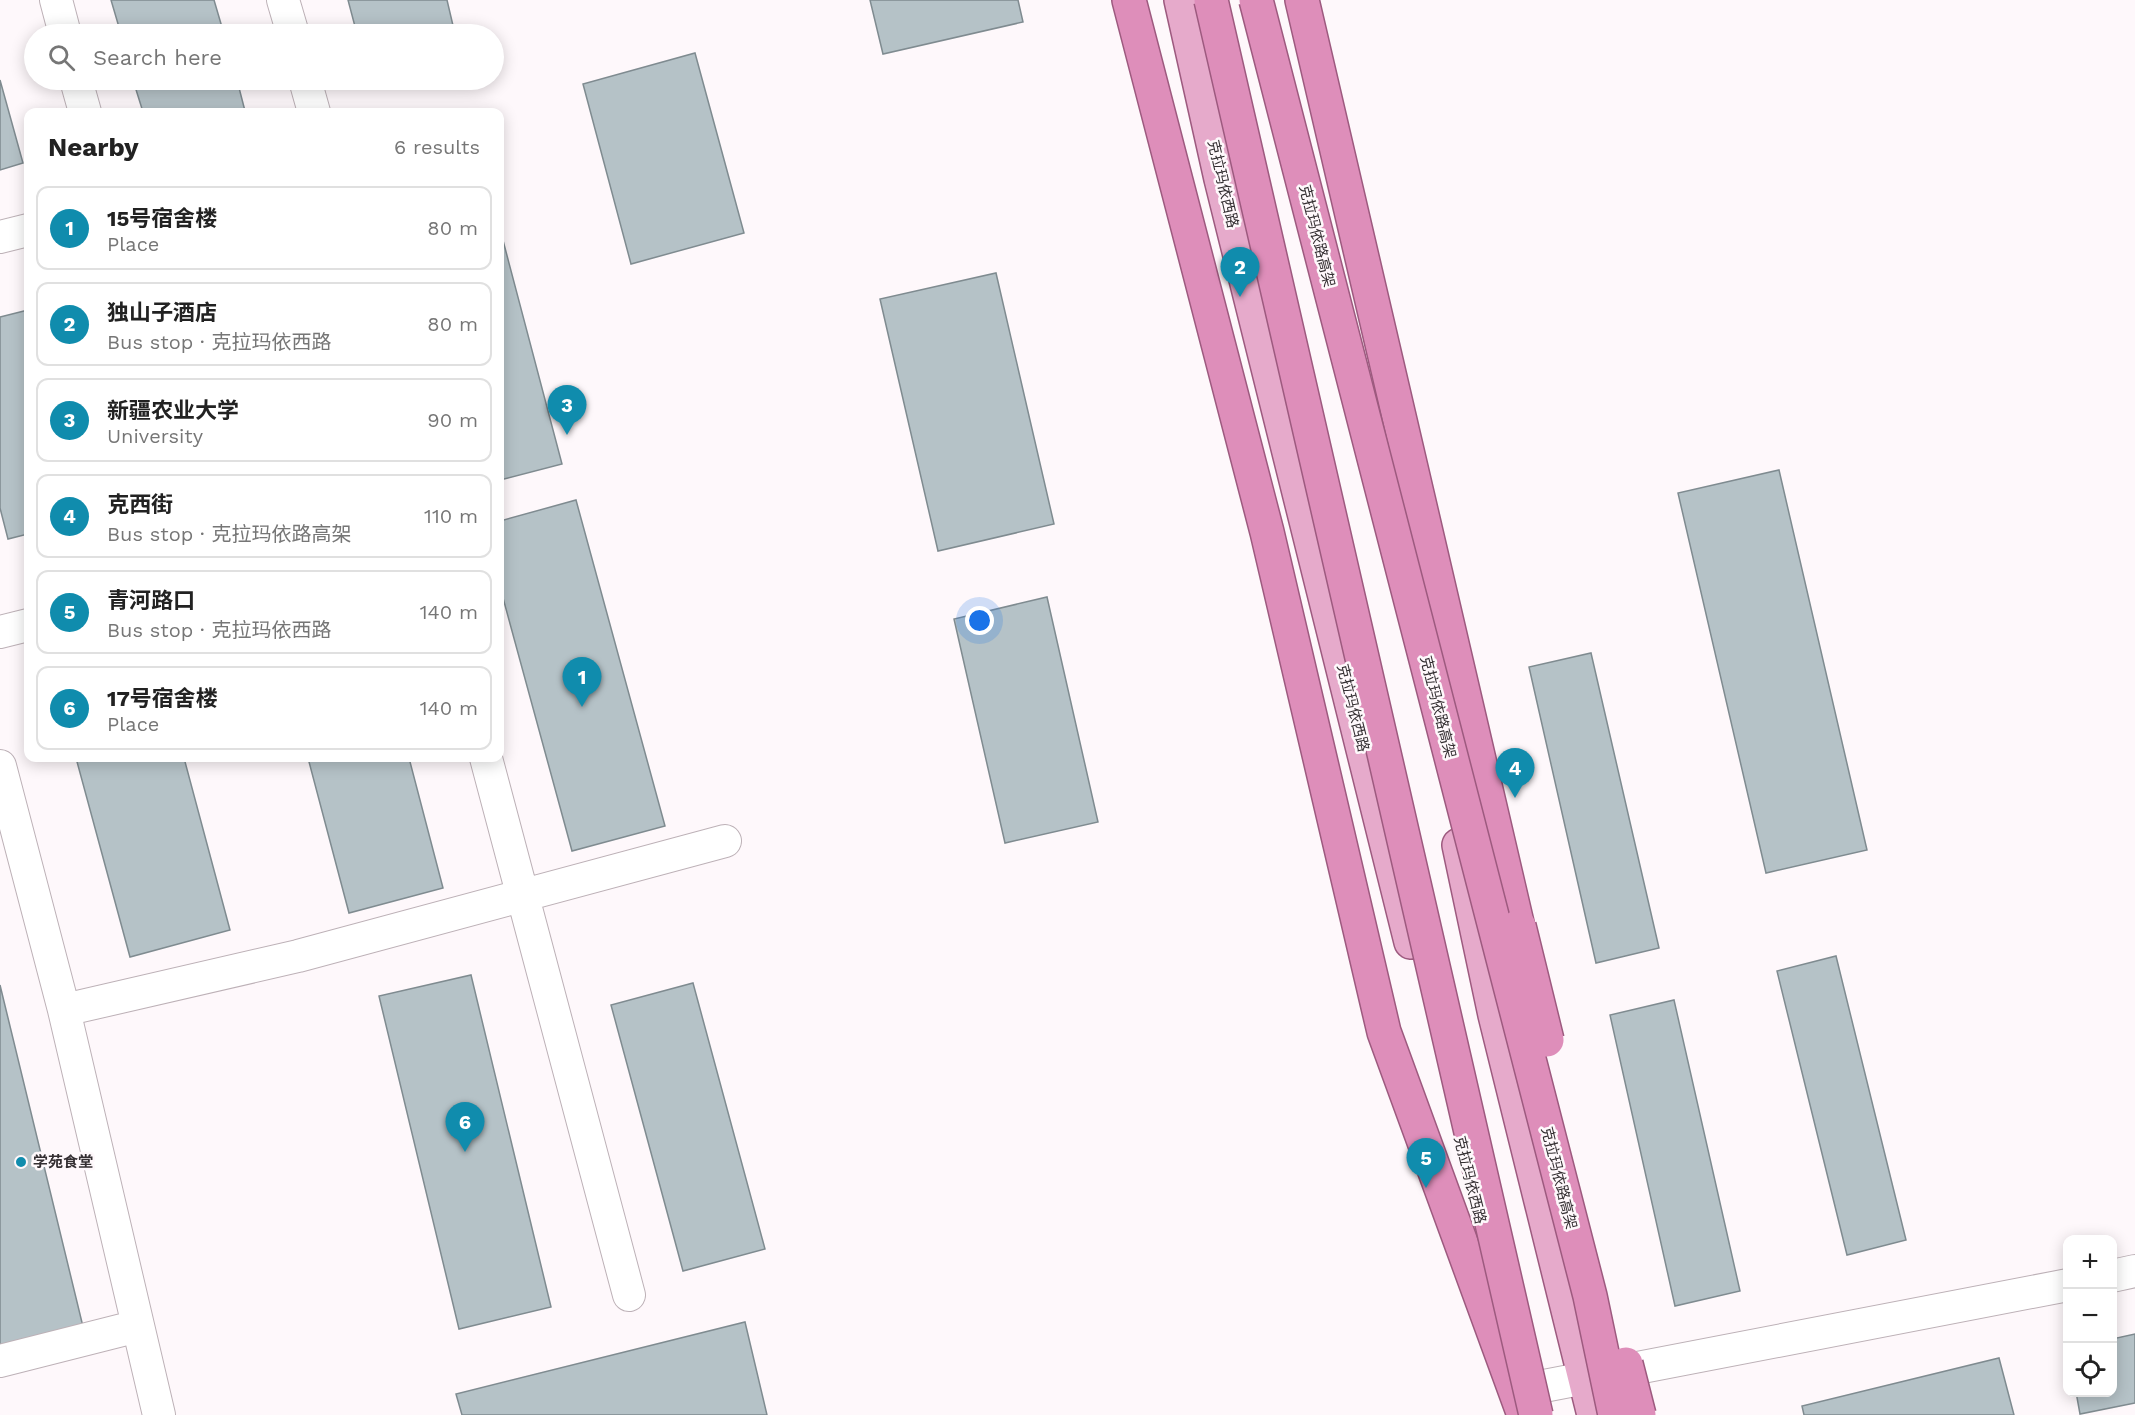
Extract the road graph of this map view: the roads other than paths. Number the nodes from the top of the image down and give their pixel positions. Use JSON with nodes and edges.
{"nodes":[{"id":1,"x":56,"y":0,"type":"edge"},
{"id":2,"x":284,"y":0,"type":"edge"},
{"id":3,"x":1129,"y":0,"type":"edge"},
{"id":4,"x":1181,"y":0,"type":"edge"},
{"id":5,"x":1210,"y":0,"type":"edge"},
{"id":6,"x":1256,"y":0,"type":"edge"},
{"id":7,"x":1265,"y":0,"type":"edge"},
{"id":8,"x":1302,"y":0,"type":"edge"},
{"id":9,"x":62,"y":24,"type":"edge"},
{"id":10,"x":290,"y":24,"type":"edge"},
{"id":11,"x":79,"y":90,"type":"edge"},
{"id":12,"x":308,"y":90,"type":"edge"},
{"id":13,"x":84,"y":108,"type":"edge"},
{"id":14,"x":313,"y":108,"type":"edge"},
{"id":15,"x":24,"y":231,"type":"edge"},
{"id":16,"x":0,"y":237,"type":"edge"},
{"id":17,"x":24,"y":626,"type":"edge"},
{"id":18,"x":0,"y":632,"type":"edge"},
{"id":19,"x":487,"y":762,"type":"edge"},
{"id":20,"x":0,"y":766,"type":"edge"},
{"id":21,"x":8,"y":832,"type":"edge"},
{"id":22,"x":725,"y":841,"type":"dead end"},
{"id":23,"x":523,"y":896,"type":"junction"},
{"id":24,"x":1520,"y":926,"type":"junction"},
{"id":25,"x":64,"y":1010,"type":"junction"},
{"id":26,"x":2135,"y":1271,"type":"edge"},
{"id":27,"x":2117,"y":1275,"type":"edge"},
{"id":28,"x":2063,"y":1286,"type":"edge"},
{"id":29,"x":629,"y":1295,"type":"dead end"},
{"id":30,"x":1590,"y":1296,"type":"junction"},
{"id":31,"x":138,"y":1326,"type":"junction"},
{"id":32,"x":0,"y":1361,"type":"edge"},
{"id":33,"x":1585,"y":1379,"type":"junction"},
{"id":34,"x":1528,"y":1409,"type":"edge"},
{"id":35,"x":159,"y":1415,"type":"edge"},
{"id":36,"x":1594,"y":1415,"type":"edge"},
{"id":37,"x":1615,"y":1415,"type":"edge"},
{"id":38,"x":1639,"y":1415,"type":"edge"}],
"edges":[{"from":1,"to":9,"type":"street"},
{"from":2,"to":10,"type":"street"},
{"from":3,"to":34,"type":"highway"},
{"from":4,"to":34,"type":"main road","name":"克拉玛依西路"},
{"from":5,"to":34,"type":"highway","bridge":true},
{"from":6,"to":30,"type":"highway","name":"克拉玛依路高架","bridge":true},
{"from":7,"to":33,"type":"main road"},
{"from":8,"to":24,"type":"highway"},
{"from":11,"to":13,"type":"street"},
{"from":12,"to":14,"type":"street"},
{"from":15,"to":16,"type":"street"},
{"from":17,"to":18,"type":"street"},
{"from":19,"to":23,"type":"street"},
{"from":20,"to":21,"type":"street"},
{"from":21,"to":25,"type":"street"},
{"from":22,"to":23,"type":"street"},
{"from":23,"to":25,"type":"street"},
{"from":23,"to":29,"type":"street"},
{"from":24,"to":30,"type":"highway","bridge":true},
{"from":24,"to":38,"type":"highway","bridge":true},
{"from":25,"to":31,"type":"street"},
{"from":26,"to":27,"type":"street"},
{"from":28,"to":33,"type":"street"},
{"from":30,"to":37,"type":"highway","name":"克拉玛依路高架","bridge":true},
{"from":31,"to":32,"type":"street"},
{"from":31,"to":35,"type":"street"},
{"from":33,"to":34,"type":"street"},
{"from":33,"to":36,"type":"main road"}]}
